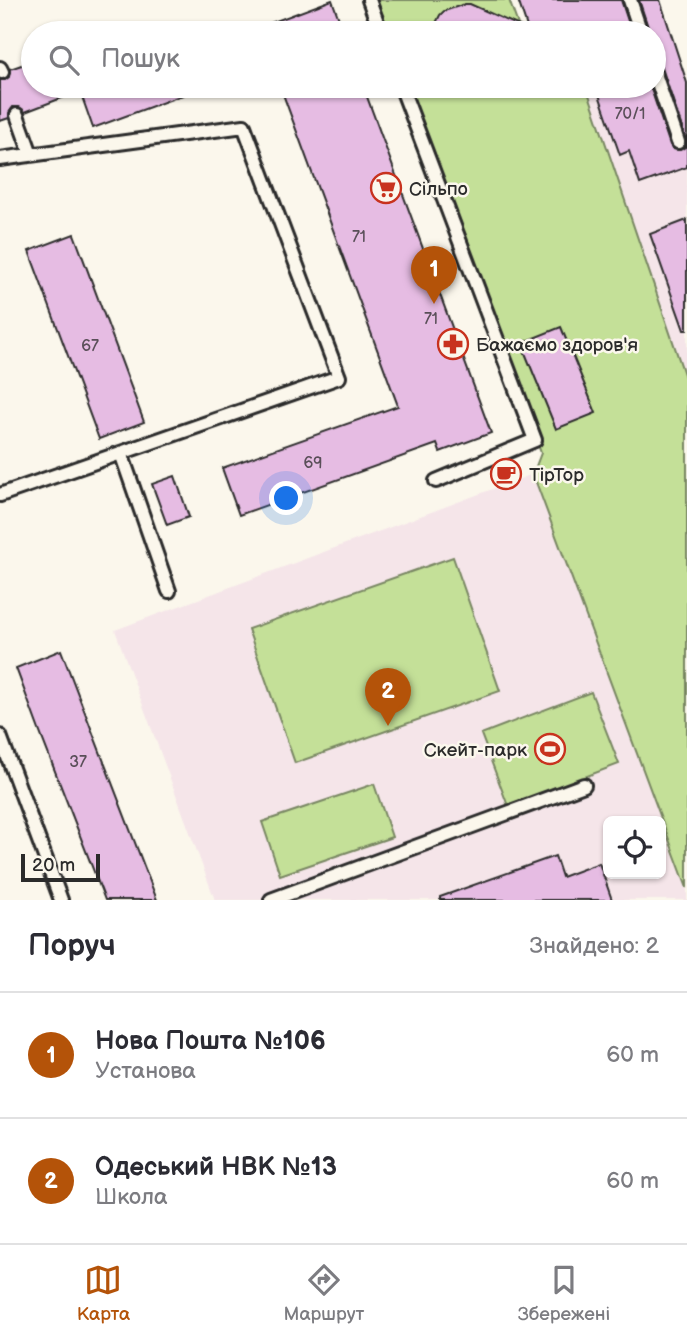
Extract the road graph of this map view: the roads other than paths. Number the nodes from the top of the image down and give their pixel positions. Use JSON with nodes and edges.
{"nodes":[{"id":1,"x":369,"y":0,"type":"edge"},
{"id":2,"x":629,"y":0,"type":"edge"},
{"id":3,"x":377,"y":21,"type":"edge"},
{"id":4,"x":637,"y":21,"type":"edge"},
{"id":5,"x":406,"y":98,"type":"edge"},
{"id":6,"x":663,"y":98,"type":"edge"},
{"id":7,"x":17,"y":115,"type":"dead end"},
{"id":8,"x":678,"y":142,"type":"dead end"},
{"id":9,"x":31,"y":155,"type":"junction"},
{"id":10,"x":0,"y":159,"type":"edge"},
{"id":11,"x":121,"y":453,"type":"junction"},
{"id":12,"x":436,"y":481,"type":"dead end"},
{"id":13,"x":0,"y":495,"type":"edge"},
{"id":14,"x":169,"y":592,"type":"dead end"},
{"id":15,"x":0,"y":736,"type":"edge"},
{"id":16,"x":584,"y":785,"type":"dead end"},
{"id":17,"x":61,"y":900,"type":"edge"},
{"id":18,"x":271,"y":900,"type":"edge"}],
"edges":[{"from":1,"to":3,"type":"lane"},
{"from":2,"to":4,"type":"lane"},
{"from":5,"to":12,"type":"lane"},
{"from":6,"to":8,"type":"lane"},
{"from":7,"to":9,"type":"lane"},
{"from":9,"to":10,"type":"lane"},
{"from":9,"to":11,"type":"lane"},
{"from":11,"to":13,"type":"lane"},
{"from":11,"to":14,"type":"lane"},
{"from":15,"to":17,"type":"lane"},
{"from":16,"to":18,"type":"lane"}]}
